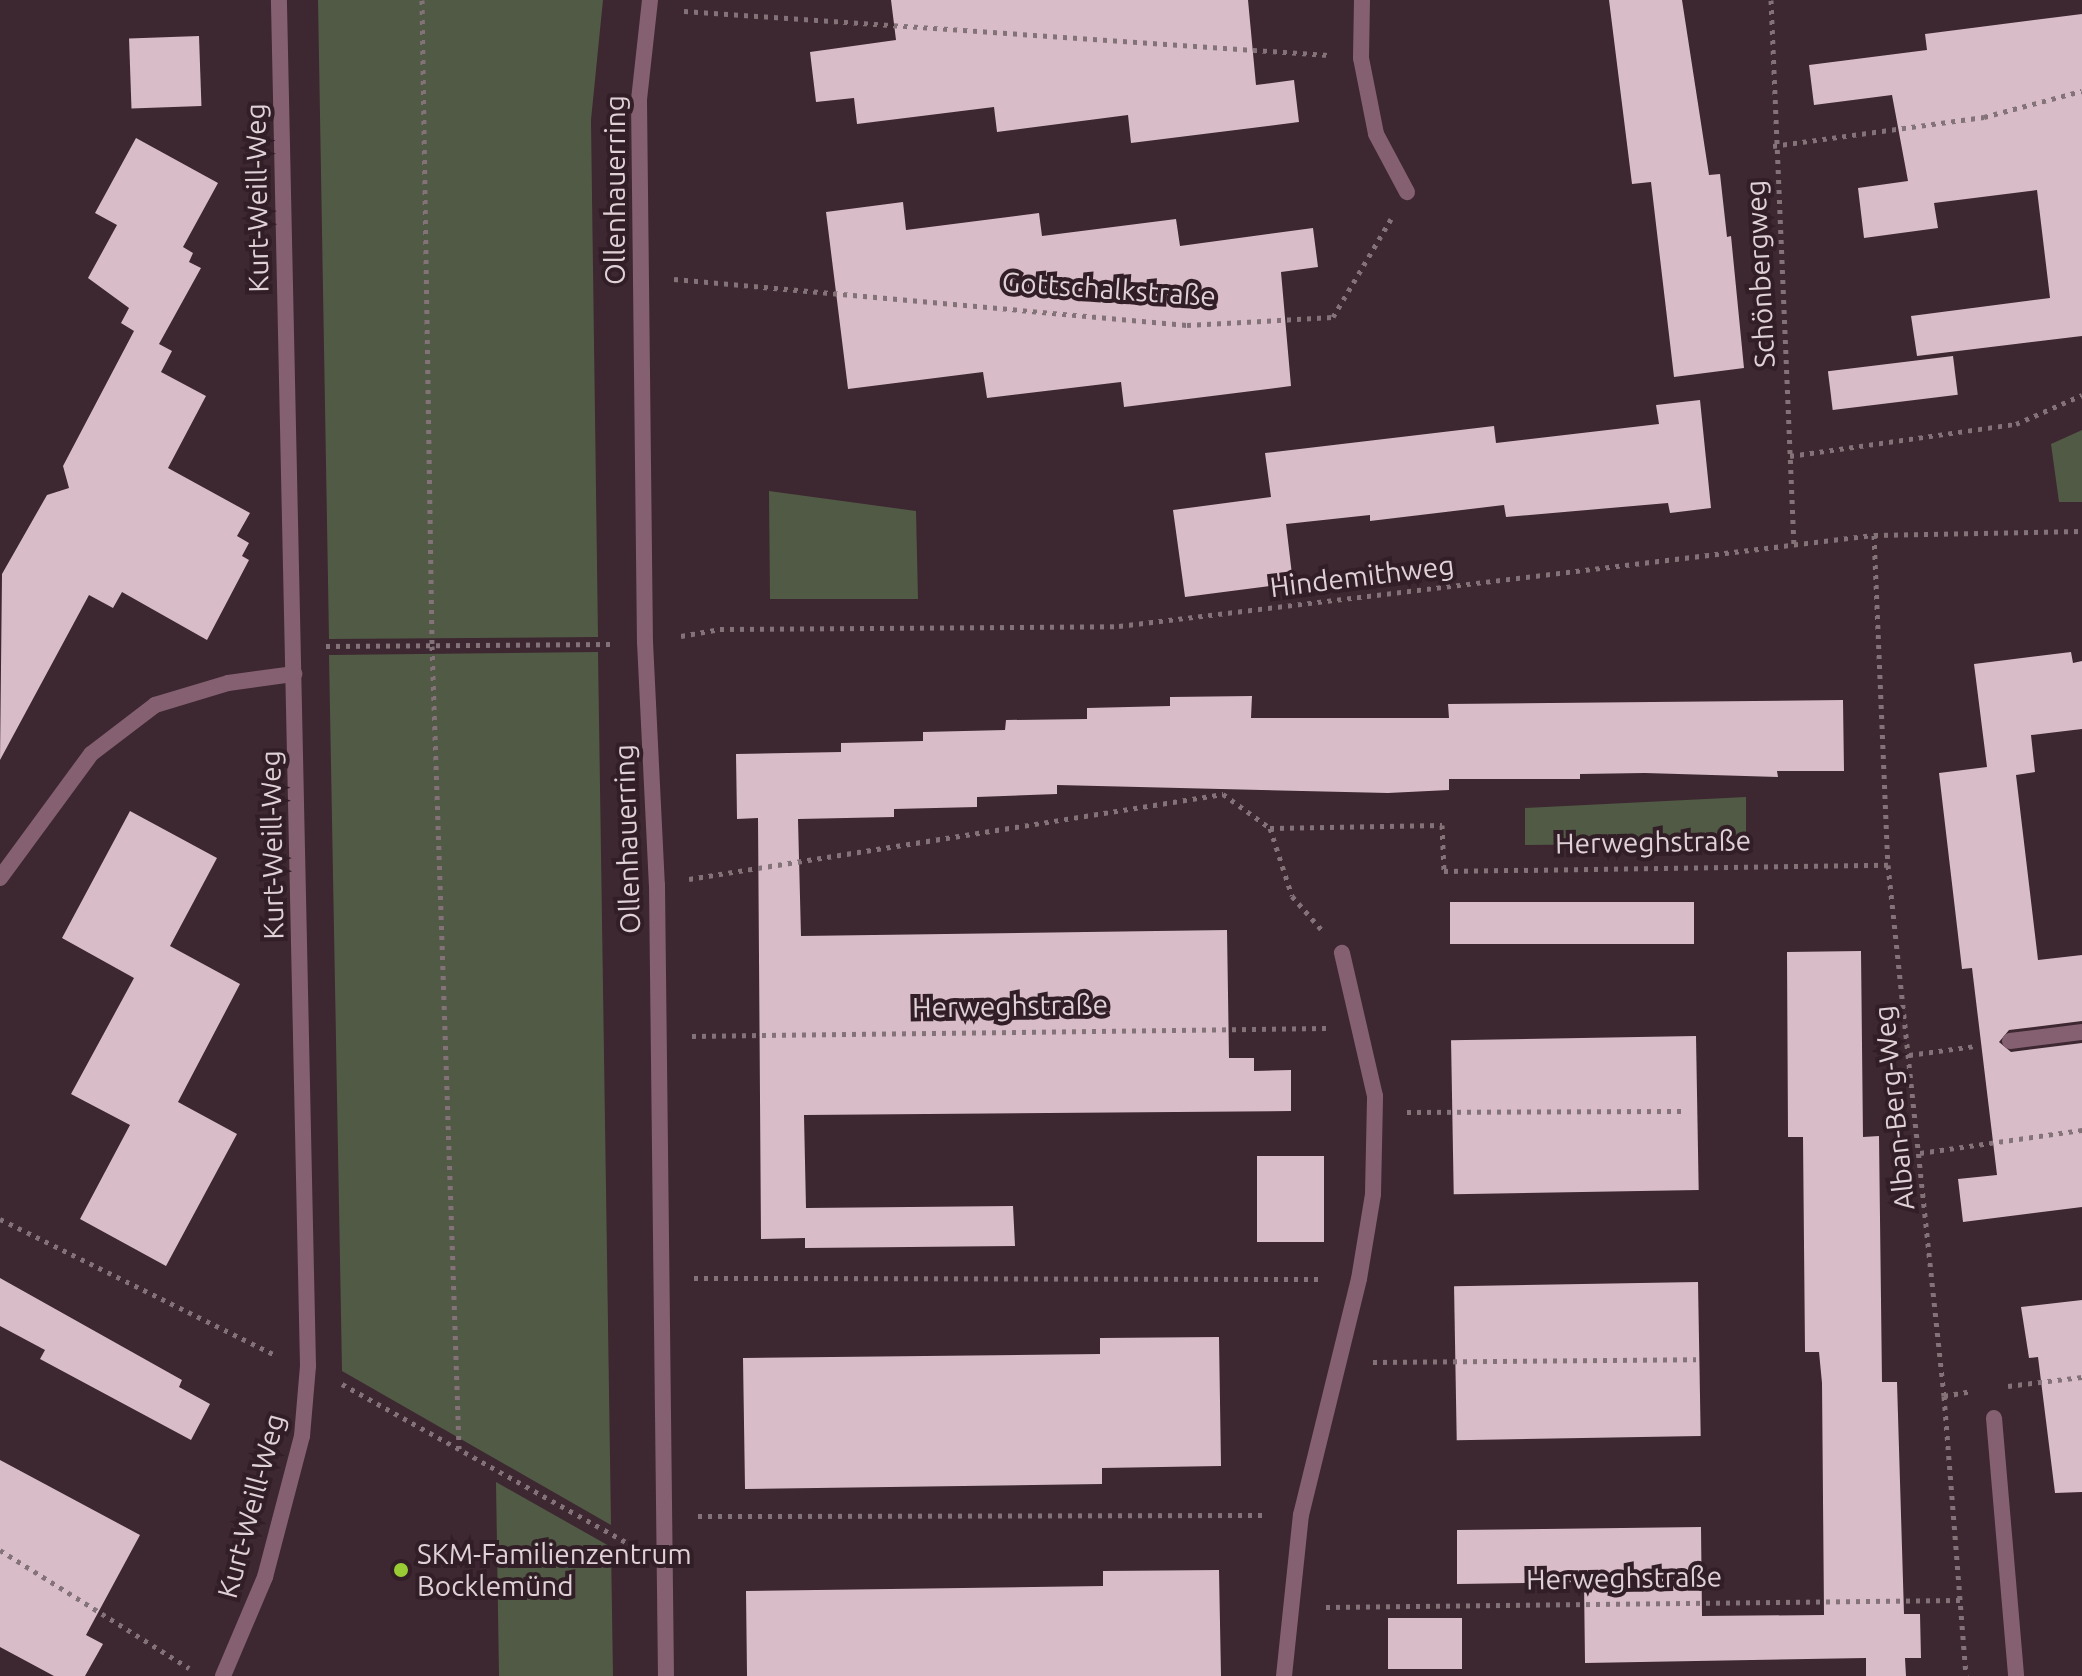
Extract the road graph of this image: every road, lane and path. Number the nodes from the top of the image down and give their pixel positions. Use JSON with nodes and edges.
{"nodes":[{"id":1,"x":279,"y":0,"type":"edge"},
{"id":2,"x":422,"y":0,"type":"edge"},
{"id":3,"x":1362,"y":0,"type":"edge"},
{"id":4,"x":1771,"y":0,"type":"edge"},
{"id":5,"x":649,"y":4,"type":"edge"},
{"id":6,"x":1361,"y":58,"type":"junction"},
{"id":7,"x":2082,"y":91,"type":"edge"},
{"id":8,"x":1773,"y":146,"type":"junction"},
{"id":9,"x":1407,"y":192,"type":"joint"},
{"id":10,"x":642,"y":276,"type":"junction"},
{"id":11,"x":2082,"y":395,"type":"edge"},
{"id":12,"x":1790,"y":456,"type":"junction"},
{"id":13,"x":2082,"y":531,"type":"edge"},
{"id":14,"x":1874,"y":535,"type":"junction"},
{"id":15,"x":1794,"y":546,"type":"junction"},
{"id":16,"x":645,"y":642,"type":"junction"},
{"id":17,"x":432,"y":646,"type":"junction"},
{"id":18,"x":294,"y":647,"type":"junction"},
{"id":19,"x":294,"y":674,"type":"junction"},
{"id":20,"x":1270,"y":828,"type":"junction"},
{"id":21,"x":1888,"y":865,"type":"junction"},
{"id":22,"x":0,"y":878,"type":"edge"},
{"id":23,"x":657,"y":885,"type":"junction"},
{"id":24,"x":1342,"y":953,"type":"joint"},
{"id":25,"x":1363,"y":1028,"type":"junction"},
{"id":26,"x":2082,"y":1032,"type":"edge"},
{"id":27,"x":659,"y":1037,"type":"junction"},
{"id":28,"x":2010,"y":1041,"type":"joint"},
{"id":29,"x":1909,"y":1055,"type":"junction"},
{"id":30,"x":1683,"y":1111,"type":"dead end"},
{"id":31,"x":1374,"y":1112,"type":"junction"},
{"id":32,"x":2082,"y":1130,"type":"edge"},
{"id":33,"x":1920,"y":1153,"type":"junction"},
{"id":34,"x":0,"y":1219,"type":"edge"},
{"id":35,"x":661,"y":1278,"type":"junction"},
{"id":36,"x":1359,"y":1279,"type":"junction"},
{"id":37,"x":254,"y":1348,"type":"dead end"},
{"id":38,"x":1696,"y":1359,"type":"dead end"},
{"id":39,"x":1339,"y":1362,"type":"junction"},
{"id":40,"x":308,"y":1366,"type":"junction"},
{"id":41,"x":1994,"y":1418,"type":"dead end"},
{"id":42,"x":459,"y":1449,"type":"junction"},
{"id":43,"x":1301,"y":1515,"type":"junction"},
{"id":44,"x":664,"y":1516,"type":"junction"},
{"id":45,"x":0,"y":1550,"type":"edge"},
{"id":46,"x":664,"y":1564,"type":"junction"},
{"id":47,"x":1960,"y":1600,"type":"junction"},
{"id":48,"x":1289,"y":1607,"type":"junction"},
{"id":49,"x":174,"y":1659,"type":"dead end"},
{"id":50,"x":223,"y":1676,"type":"edge"},
{"id":51,"x":666,"y":1676,"type":"edge"},
{"id":52,"x":1284,"y":1676,"type":"edge"},
{"id":53,"x":1966,"y":1676,"type":"edge"},
{"id":54,"x":2016,"y":1676,"type":"edge"}],
"edges":[{"from":1,"to":18,"type":"street","name":"Kurt-Weill-Weg"},
{"from":2,"to":17,"type":"path"},
{"from":3,"to":6,"type":"street"},
{"from":4,"to":8,"type":"path","name":"Schönbergweg"},
{"from":5,"to":6,"type":"path"},
{"from":5,"to":10,"type":"street","name":"Ollenhauerring"},
{"from":6,"to":9,"type":"street"},
{"from":7,"to":8,"type":"path"},
{"from":8,"to":12,"type":"path","name":"Schönbergweg"},
{"from":9,"to":10,"type":"path","name":"Gottschalkstraße"},
{"from":10,"to":16,"type":"street","name":"Ollenhauerring"},
{"from":11,"to":12,"type":"path"},
{"from":12,"to":15,"type":"path","name":"Schönbergweg"},
{"from":13,"to":14,"type":"path","name":"Hindemithweg"},
{"from":14,"to":15,"type":"path","name":"Hindemithweg"},
{"from":14,"to":21,"type":"path","name":"Alban-Berg-Weg"},
{"from":15,"to":16,"type":"path","name":"Hindemithweg"},
{"from":16,"to":17,"type":"path","name":"Hindemithweg"},
{"from":16,"to":23,"type":"street","name":"Ollenhauerring"},
{"from":17,"to":18,"type":"path","name":"Hindemithweg"},
{"from":17,"to":42,"type":"path"},
{"from":18,"to":19,"type":"street","name":"Kurt-Weill-Weg"},
{"from":19,"to":22,"type":"street"},
{"from":19,"to":40,"type":"street","name":"Kurt-Weill-Weg"},
{"from":20,"to":21,"type":"path","name":"Herweghstraße"},
{"from":20,"to":23,"type":"path"},
{"from":20,"to":24,"type":"path"},
{"from":21,"to":29,"type":"path","name":"Alban-Berg-Weg"},
{"from":23,"to":27,"type":"street","name":"Ollenhauerring"},
{"from":24,"to":25,"type":"street"},
{"from":25,"to":27,"type":"path","name":"Herweghstraße"},
{"from":25,"to":31,"type":"street"},
{"from":26,"to":28,"type":"street"},
{"from":27,"to":35,"type":"street","name":"Ollenhauerring"},
{"from":28,"to":29,"type":"path"},
{"from":29,"to":33,"type":"path","name":"Alban-Berg-Weg"},
{"from":30,"to":31,"type":"path"},
{"from":31,"to":36,"type":"street"},
{"from":32,"to":33,"type":"path"},
{"from":33,"to":47,"type":"path","name":"Alban-Berg-Weg"},
{"from":34,"to":37,"type":"path"},
{"from":35,"to":36,"type":"path"},
{"from":35,"to":44,"type":"street","name":"Ollenhauerring"},
{"from":36,"to":39,"type":"street"},
{"from":38,"to":39,"type":"path"},
{"from":39,"to":43,"type":"street"},
{"from":40,"to":42,"type":"path"},
{"from":40,"to":50,"type":"street","name":"Kurt-Weill-Weg"},
{"from":41,"to":54,"type":"street"},
{"from":42,"to":46,"type":"path"},
{"from":43,"to":44,"type":"path"},
{"from":43,"to":48,"type":"street"},
{"from":44,"to":46,"type":"street","name":"Ollenhauerring"},
{"from":45,"to":49,"type":"path"},
{"from":46,"to":51,"type":"street","name":"Ollenhauerring"},
{"from":47,"to":48,"type":"path","name":"Herweghstraße"},
{"from":47,"to":53,"type":"path","name":"Alban-Berg-Weg"},
{"from":48,"to":52,"type":"street"}]}
